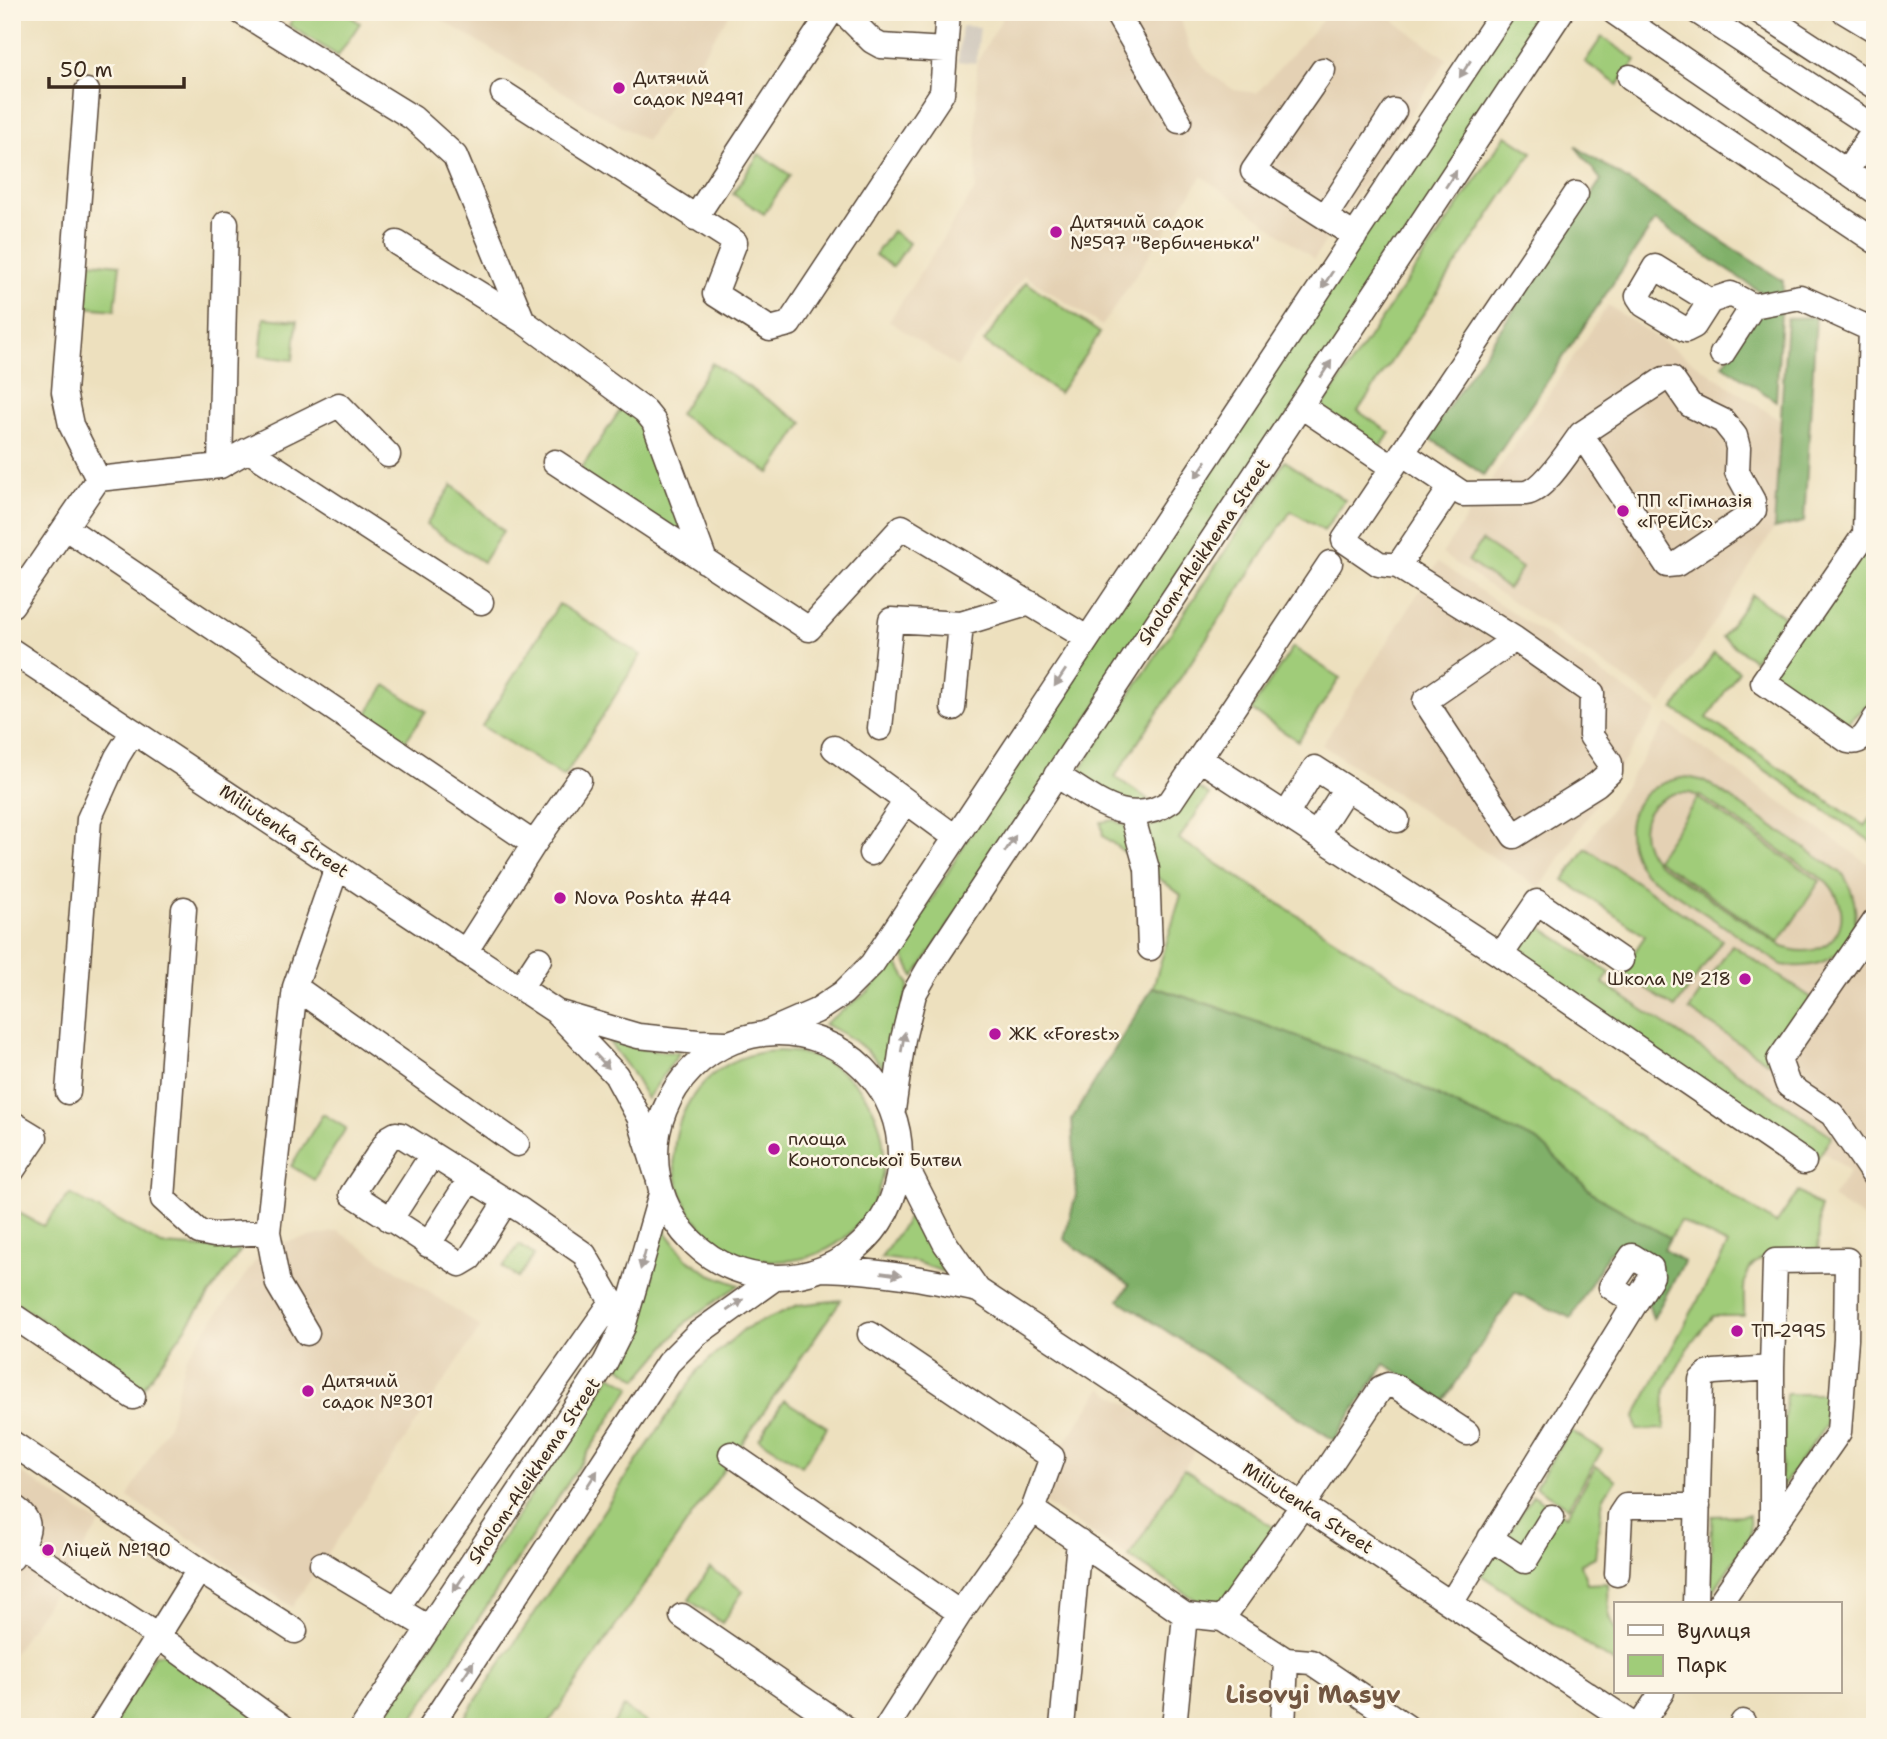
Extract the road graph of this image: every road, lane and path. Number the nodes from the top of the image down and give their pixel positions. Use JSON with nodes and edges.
{"nodes":[{"id":1,"x":241,"y":12,"type":"edge"},
{"id":2,"x":831,"y":12,"type":"edge"},
{"id":3,"x":843,"y":12,"type":"edge"},
{"id":4,"x":948,"y":12,"type":"edge"},
{"id":5,"x":1116,"y":12,"type":"edge"},
{"id":6,"x":1503,"y":12,"type":"edge"},
{"id":7,"x":1561,"y":12,"type":"edge"},
{"id":8,"x":1614,"y":12,"type":"edge"},
{"id":9,"x":1698,"y":12,"type":"edge"},
{"id":10,"x":1759,"y":12,"type":"edge"},
{"id":11,"x":1845,"y":12,"type":"edge"},
{"id":12,"x":1875,"y":30,"type":"edge"},
{"id":13,"x":945,"y":50,"type":"junction"},
{"id":14,"x":1323,"y":70,"type":"dead end"},
{"id":15,"x":1630,"y":77,"type":"dead end"},
{"id":16,"x":1875,"y":87,"type":"edge"},
{"id":17,"x":87,"y":91,"type":"dead end"},
{"id":18,"x":503,"y":93,"type":"dead end"},
{"id":19,"x":1395,"y":111,"type":"dead end"},
{"id":20,"x":1179,"y":121,"type":"dead end"},
{"id":21,"x":1846,"y":172,"type":"junction"},
{"id":22,"x":1875,"y":191,"type":"edge"},
{"id":23,"x":1576,"y":194,"type":"dead end"},
{"id":24,"x":1325,"y":217,"type":"junction"},
{"id":25,"x":695,"y":218,"type":"junction"},
{"id":26,"x":226,"y":223,"type":"dead end"},
{"id":27,"x":1355,"y":236,"type":"junction"},
{"id":28,"x":1875,"y":241,"type":"edge"},
{"id":29,"x":397,"y":243,"type":"dead end"},
{"id":30,"x":1710,"y":301,"type":"dead end"},
{"id":31,"x":1753,"y":306,"type":"junction"},
{"id":32,"x":523,"y":321,"type":"junction"},
{"id":33,"x":1874,"y":328,"type":"edge"},
{"id":34,"x":1722,"y":354,"type":"dead end"},
{"id":35,"x":1301,"y":406,"type":"junction"},
{"id":36,"x":1581,"y":434,"type":"junction"},
{"id":37,"x":248,"y":450,"type":"junction"},
{"id":38,"x":388,"y":455,"type":"dead end"},
{"id":39,"x":1397,"y":460,"type":"junction"},
{"id":40,"x":555,"y":462,"type":"dead end"},
{"id":41,"x":220,"y":466,"type":"junction"},
{"id":42,"x":98,"y":479,"type":"junction"},
{"id":43,"x":1451,"y":487,"type":"junction"},
{"id":44,"x":66,"y":528,"type":"junction"},
{"id":45,"x":705,"y":561,"type":"junction"},
{"id":46,"x":1330,"y":563,"type":"dead end"},
{"id":47,"x":1398,"y":566,"type":"junction"},
{"id":48,"x":481,"y":602,"type":"dead end"},
{"id":49,"x":1030,"y":603,"type":"junction"},
{"id":50,"x":12,"y":606,"type":"edge"},
{"id":51,"x":961,"y":624,"type":"junction"},
{"id":52,"x":1087,"y":638,"type":"junction"},
{"id":53,"x":1515,"y":639,"type":"junction"},
{"id":54,"x":12,"y":651,"type":"edge"},
{"id":55,"x":953,"y":708,"type":"dead end"},
{"id":56,"x":1875,"y":719,"type":"edge"},
{"id":57,"x":880,"y":728,"type":"dead end"},
{"id":58,"x":133,"y":731,"type":"junction"},
{"id":59,"x":834,"y":748,"type":"dead end"},
{"id":60,"x":1200,"y":759,"type":"junction"},
{"id":61,"x":1056,"y":775,"type":"junction"},
{"id":62,"x":579,"y":780,"type":"dead end"},
{"id":63,"x":1346,"y":788,"type":"junction"},
{"id":64,"x":906,"y":801,"type":"junction"},
{"id":65,"x":1132,"y":815,"type":"junction"},
{"id":66,"x":1286,"y":815,"type":"junction"},
{"id":67,"x":1397,"y":820,"type":"dead end"},
{"id":68,"x":1316,"y":835,"type":"junction"},
{"id":69,"x":955,"y":837,"type":"junction"},
{"id":70,"x":534,"y":844,"type":"junction"},
{"id":71,"x":871,"y":853,"type":"dead end"},
{"id":72,"x":337,"y":867,"type":"junction"},
{"id":73,"x":184,"y":909,"type":"dead end"},
{"id":74,"x":1875,"y":921,"type":"edge"},
{"id":75,"x":1150,"y":948,"type":"dead end"},
{"id":76,"x":465,"y":951,"type":"junction"},
{"id":77,"x":1500,"y":955,"type":"junction"},
{"id":78,"x":539,"y":959,"type":"dead end"},
{"id":79,"x":1621,"y":960,"type":"dead end"},
{"id":80,"x":295,"y":986,"type":"junction"},
{"id":81,"x":520,"y":988,"type":"junction"},
{"id":82,"x":555,"y":1011,"type":"junction"},
{"id":83,"x":768,"y":1032,"type":"junction"},
{"id":84,"x":726,"y":1043,"type":"junction"},
{"id":85,"x":68,"y":1092,"type":"dead end"},
{"id":86,"x":893,"y":1110,"type":"junction"},
{"id":87,"x":12,"y":1124,"type":"edge"},
{"id":88,"x":517,"y":1144,"type":"dead end"},
{"id":89,"x":432,"y":1155,"type":"junction"},
{"id":90,"x":901,"y":1156,"type":"junction"},
{"id":91,"x":1804,"y":1162,"type":"dead end"},
{"id":92,"x":12,"y":1171,"type":"edge"},
{"id":93,"x":1875,"y":1177,"type":"edge"},
{"id":94,"x":470,"y":1179,"type":"junction"},
{"id":95,"x":659,"y":1184,"type":"junction"},
{"id":96,"x":506,"y":1201,"type":"junction"},
{"id":97,"x":390,"y":1220,"type":"junction"},
{"id":98,"x":268,"y":1232,"type":"junction"},
{"id":99,"x":428,"y":1245,"type":"junction"},
{"id":100,"x":822,"y":1269,"type":"junction"},
{"id":101,"x":775,"y":1278,"type":"junction"},
{"id":102,"x":978,"y":1290,"type":"junction"},
{"id":103,"x":612,"y":1302,"type":"junction"},
{"id":104,"x":1635,"y":1303,"type":"dead end"},
{"id":105,"x":12,"y":1315,"type":"edge"},
{"id":106,"x":623,"y":1327,"type":"junction"},
{"id":107,"x":307,"y":1333,"type":"dead end"},
{"id":108,"x":870,"y":1334,"type":"dead end"},
{"id":109,"x":1772,"y":1368,"type":"junction"},
{"id":110,"x":133,"y":1397,"type":"dead end"},
{"id":111,"x":1467,"y":1433,"type":"dead end"},
{"id":112,"x":12,"y":1443,"type":"edge"},
{"id":113,"x":731,"y":1454,"type":"dead end"},
{"id":114,"x":1303,"y":1505,"type":"junction"},
{"id":115,"x":12,"y":1506,"type":"edge"},
{"id":116,"x":1698,"y":1506,"type":"junction"},
{"id":117,"x":1033,"y":1510,"type":"junction"},
{"id":118,"x":1552,"y":1517,"type":"dead end"},
{"id":119,"x":1773,"y":1525,"type":"junction"},
{"id":120,"x":1490,"y":1538,"type":"junction"},
{"id":121,"x":1079,"y":1541,"type":"junction"},
{"id":122,"x":16,"y":1552,"type":"edge"},
{"id":123,"x":322,"y":1564,"type":"dead end"},
{"id":124,"x":199,"y":1570,"type":"junction"},
{"id":125,"x":1617,"y":1574,"type":"dead end"},
{"id":126,"x":1695,"y":1602,"type":"edge"},
{"id":127,"x":1720,"y":1602,"type":"edge"},
{"id":128,"x":1451,"y":1603,"type":"junction"},
{"id":129,"x":396,"y":1609,"type":"junction"},
{"id":130,"x":960,"y":1613,"type":"junction"},
{"id":131,"x":1185,"y":1615,"type":"junction"},
{"id":132,"x":682,"y":1616,"type":"dead end"},
{"id":133,"x":1222,"y":1619,"type":"junction"},
{"id":134,"x":429,"y":1628,"type":"junction"},
{"id":135,"x":295,"y":1631,"type":"dead end"},
{"id":136,"x":156,"y":1635,"type":"junction"},
{"id":137,"x":1286,"y":1660,"type":"junction"},
{"id":138,"x":1661,"y":1694,"type":"edge"},
{"id":139,"x":101,"y":1727,"type":"edge"},
{"id":140,"x":283,"y":1727,"type":"edge"},
{"id":141,"x":363,"y":1727,"type":"edge"},
{"id":142,"x":430,"y":1727,"type":"edge"},
{"id":143,"x":844,"y":1727,"type":"edge"},
{"id":144,"x":887,"y":1727,"type":"edge"},
{"id":145,"x":1062,"y":1727,"type":"edge"},
{"id":146,"x":1174,"y":1727,"type":"edge"},
{"id":147,"x":1283,"y":1727,"type":"edge"},
{"id":148,"x":1407,"y":1727,"type":"edge"},
{"id":149,"x":1638,"y":1727,"type":"edge"}],
"edges":[{"from":1,"to":32,"type":"street"},
{"from":2,"to":25,"type":"street"},
{"from":3,"to":13,"type":"street"},
{"from":4,"to":13,"type":"street"},
{"from":5,"to":20,"type":"street"},
{"from":6,"to":27,"type":"street","one_way":true},
{"from":35,"to":7,"type":"street","name":"Sholom-Aleikhema Street","one_way":true},
{"from":8,"to":21,"type":"street"},
{"from":9,"to":21,"type":"street"},
{"from":10,"to":16,"type":"street"},
{"from":11,"to":12,"type":"street"},
{"from":13,"to":25,"type":"street"},
{"from":14,"to":24,"type":"street"},
{"from":15,"to":28,"type":"street"},
{"from":17,"to":42,"type":"street"},
{"from":18,"to":25,"type":"street"},
{"from":19,"to":24,"type":"street"},
{"from":21,"to":22,"type":"street"},
{"from":23,"to":39,"type":"street"},
{"from":24,"to":27,"type":"street"},
{"from":26,"to":41,"type":"street"},
{"from":27,"to":52,"type":"street","one_way":true},
{"from":29,"to":32,"type":"street"},
{"from":30,"to":31,"type":"street"},
{"from":31,"to":33,"type":"street"},
{"from":31,"to":34,"type":"street"},
{"from":32,"to":45,"type":"street"},
{"from":33,"to":56,"type":"street"},
{"from":35,"to":39,"type":"street"},
{"from":35,"to":61,"type":"street","name":"Sholom-Aleikhema Street"},
{"from":36,"to":36,"type":"street"},
{"from":36,"to":43,"type":"street"},
{"from":37,"to":38,"type":"street"},
{"from":37,"to":41,"type":"street"},
{"from":37,"to":48,"type":"street"},
{"from":39,"to":43,"type":"street"},
{"from":39,"to":47,"type":"street"},
{"from":40,"to":45,"type":"street"},
{"from":41,"to":42,"type":"street"},
{"from":42,"to":44,"type":"street"},
{"from":43,"to":47,"type":"street"},
{"from":44,"to":50,"type":"street"},
{"from":44,"to":70,"type":"street"},
{"from":45,"to":49,"type":"street"},
{"from":46,"to":60,"type":"street"},
{"from":47,"to":53,"type":"street"},
{"from":49,"to":51,"type":"street"},
{"from":49,"to":52,"type":"street"},
{"from":51,"to":55,"type":"street"},
{"from":51,"to":57,"type":"street"},
{"from":52,"to":69,"type":"street","one_way":true},
{"from":53,"to":53,"type":"street"},
{"from":54,"to":58,"type":"street","name":"Miliutenka Street"},
{"from":58,"to":72,"type":"street","name":"Miliutenka Street"},
{"from":58,"to":85,"type":"street"},
{"from":59,"to":64,"type":"street"},
{"from":60,"to":65,"type":"street"},
{"from":60,"to":66,"type":"street"},
{"from":61,"to":65,"type":"street"},
{"from":86,"to":61,"type":"street","name":"Sholom-Aleikhema Street","one_way":true},
{"from":62,"to":70,"type":"street"},
{"from":63,"to":66,"type":"street"},
{"from":63,"to":67,"type":"street"},
{"from":63,"to":68,"type":"street"},
{"from":64,"to":69,"type":"street"},
{"from":64,"to":71,"type":"street"},
{"from":65,"to":75,"type":"street"},
{"from":66,"to":68,"type":"street"},
{"from":68,"to":77,"type":"street"},
{"from":69,"to":83,"type":"street"},
{"from":70,"to":76,"type":"street"},
{"from":72,"to":76,"type":"street","name":"Miliutenka Street"},
{"from":72,"to":80,"type":"street"},
{"from":73,"to":98,"type":"street"},
{"from":74,"to":93,"type":"street"},
{"from":76,"to":81,"type":"street","name":"Miliutenka Street"},
{"from":77,"to":79,"type":"street"},
{"from":77,"to":91,"type":"street"},
{"from":78,"to":81,"type":"street"},
{"from":80,"to":88,"type":"street"},
{"from":80,"to":98,"type":"street"},
{"from":81,"to":82,"type":"street","name":"Miliutenka Street"},
{"from":82,"to":84,"type":"street","name":"Miliutenka Street"},
{"from":82,"to":95,"type":"street","name":"Miliutenka Street","one_way":true},
{"from":83,"to":84,"type":"street"},
{"from":83,"to":86,"type":"street"},
{"from":84,"to":95,"type":"street"},
{"from":86,"to":90,"type":"street"},
{"from":87,"to":92,"type":"street"},
{"from":89,"to":94,"type":"street"},
{"from":89,"to":97,"type":"street"},
{"from":89,"to":97,"type":"street"},
{"from":90,"to":100,"type":"street"},
{"from":90,"to":102,"type":"street","name":"Miliutenka Street"},
{"from":94,"to":96,"type":"street"},
{"from":94,"to":99,"type":"street"},
{"from":95,"to":101,"type":"street"},
{"from":95,"to":106,"type":"street","name":"Sholom-Aleikhema Street","one_way":true},
{"from":96,"to":99,"type":"street"},
{"from":96,"to":103,"type":"street"},
{"from":97,"to":99,"type":"street"},
{"from":98,"to":107,"type":"street"},
{"from":100,"to":101,"type":"street"},
{"from":100,"to":102,"type":"street","name":"Miliutenka Street","one_way":true},
{"from":142,"to":101,"type":"street","one_way":true},
{"from":102,"to":114,"type":"street","name":"Miliutenka Street"},
{"from":103,"to":106,"type":"street"},
{"from":103,"to":129,"type":"street"},
{"from":104,"to":120,"type":"street"},
{"from":105,"to":110,"type":"street"},
{"from":106,"to":134,"type":"street","name":"Sholom-Aleikhema Street","one_way":true},
{"from":108,"to":117,"type":"street"},
{"from":109,"to":116,"type":"street"},
{"from":109,"to":119,"type":"street"},
{"from":109,"to":119,"type":"street"},
{"from":111,"to":114,"type":"street"},
{"from":112,"to":124,"type":"street"},
{"from":113,"to":130,"type":"street"},
{"from":114,"to":128,"type":"street","name":"Miliutenka Street"},
{"from":114,"to":133,"type":"street"},
{"from":115,"to":122,"type":"street"},
{"from":116,"to":125,"type":"street"},
{"from":116,"to":126,"type":"street"},
{"from":117,"to":121,"type":"street"},
{"from":117,"to":130,"type":"street"},
{"from":118,"to":120,"type":"street"},
{"from":119,"to":127,"type":"street"},
{"from":120,"to":128,"type":"street"},
{"from":121,"to":131,"type":"street"},
{"from":121,"to":145,"type":"street"},
{"from":122,"to":136,"type":"street"},
{"from":123,"to":129,"type":"street"},
{"from":124,"to":135,"type":"street"},
{"from":124,"to":136,"type":"street"},
{"from":128,"to":149,"type":"street","name":"Miliutenka Street"},
{"from":129,"to":134,"type":"street"},
{"from":130,"to":144,"type":"street"},
{"from":131,"to":133,"type":"street"},
{"from":131,"to":146,"type":"street"},
{"from":132,"to":143,"type":"street"},
{"from":133,"to":137,"type":"street"},
{"from":134,"to":141,"type":"street","name":"Sholom-Aleikhema Street"},
{"from":136,"to":139,"type":"street"},
{"from":136,"to":140,"type":"street"},
{"from":137,"to":147,"type":"street"},
{"from":137,"to":148,"type":"street"},
{"from":138,"to":149,"type":"street"}]}
